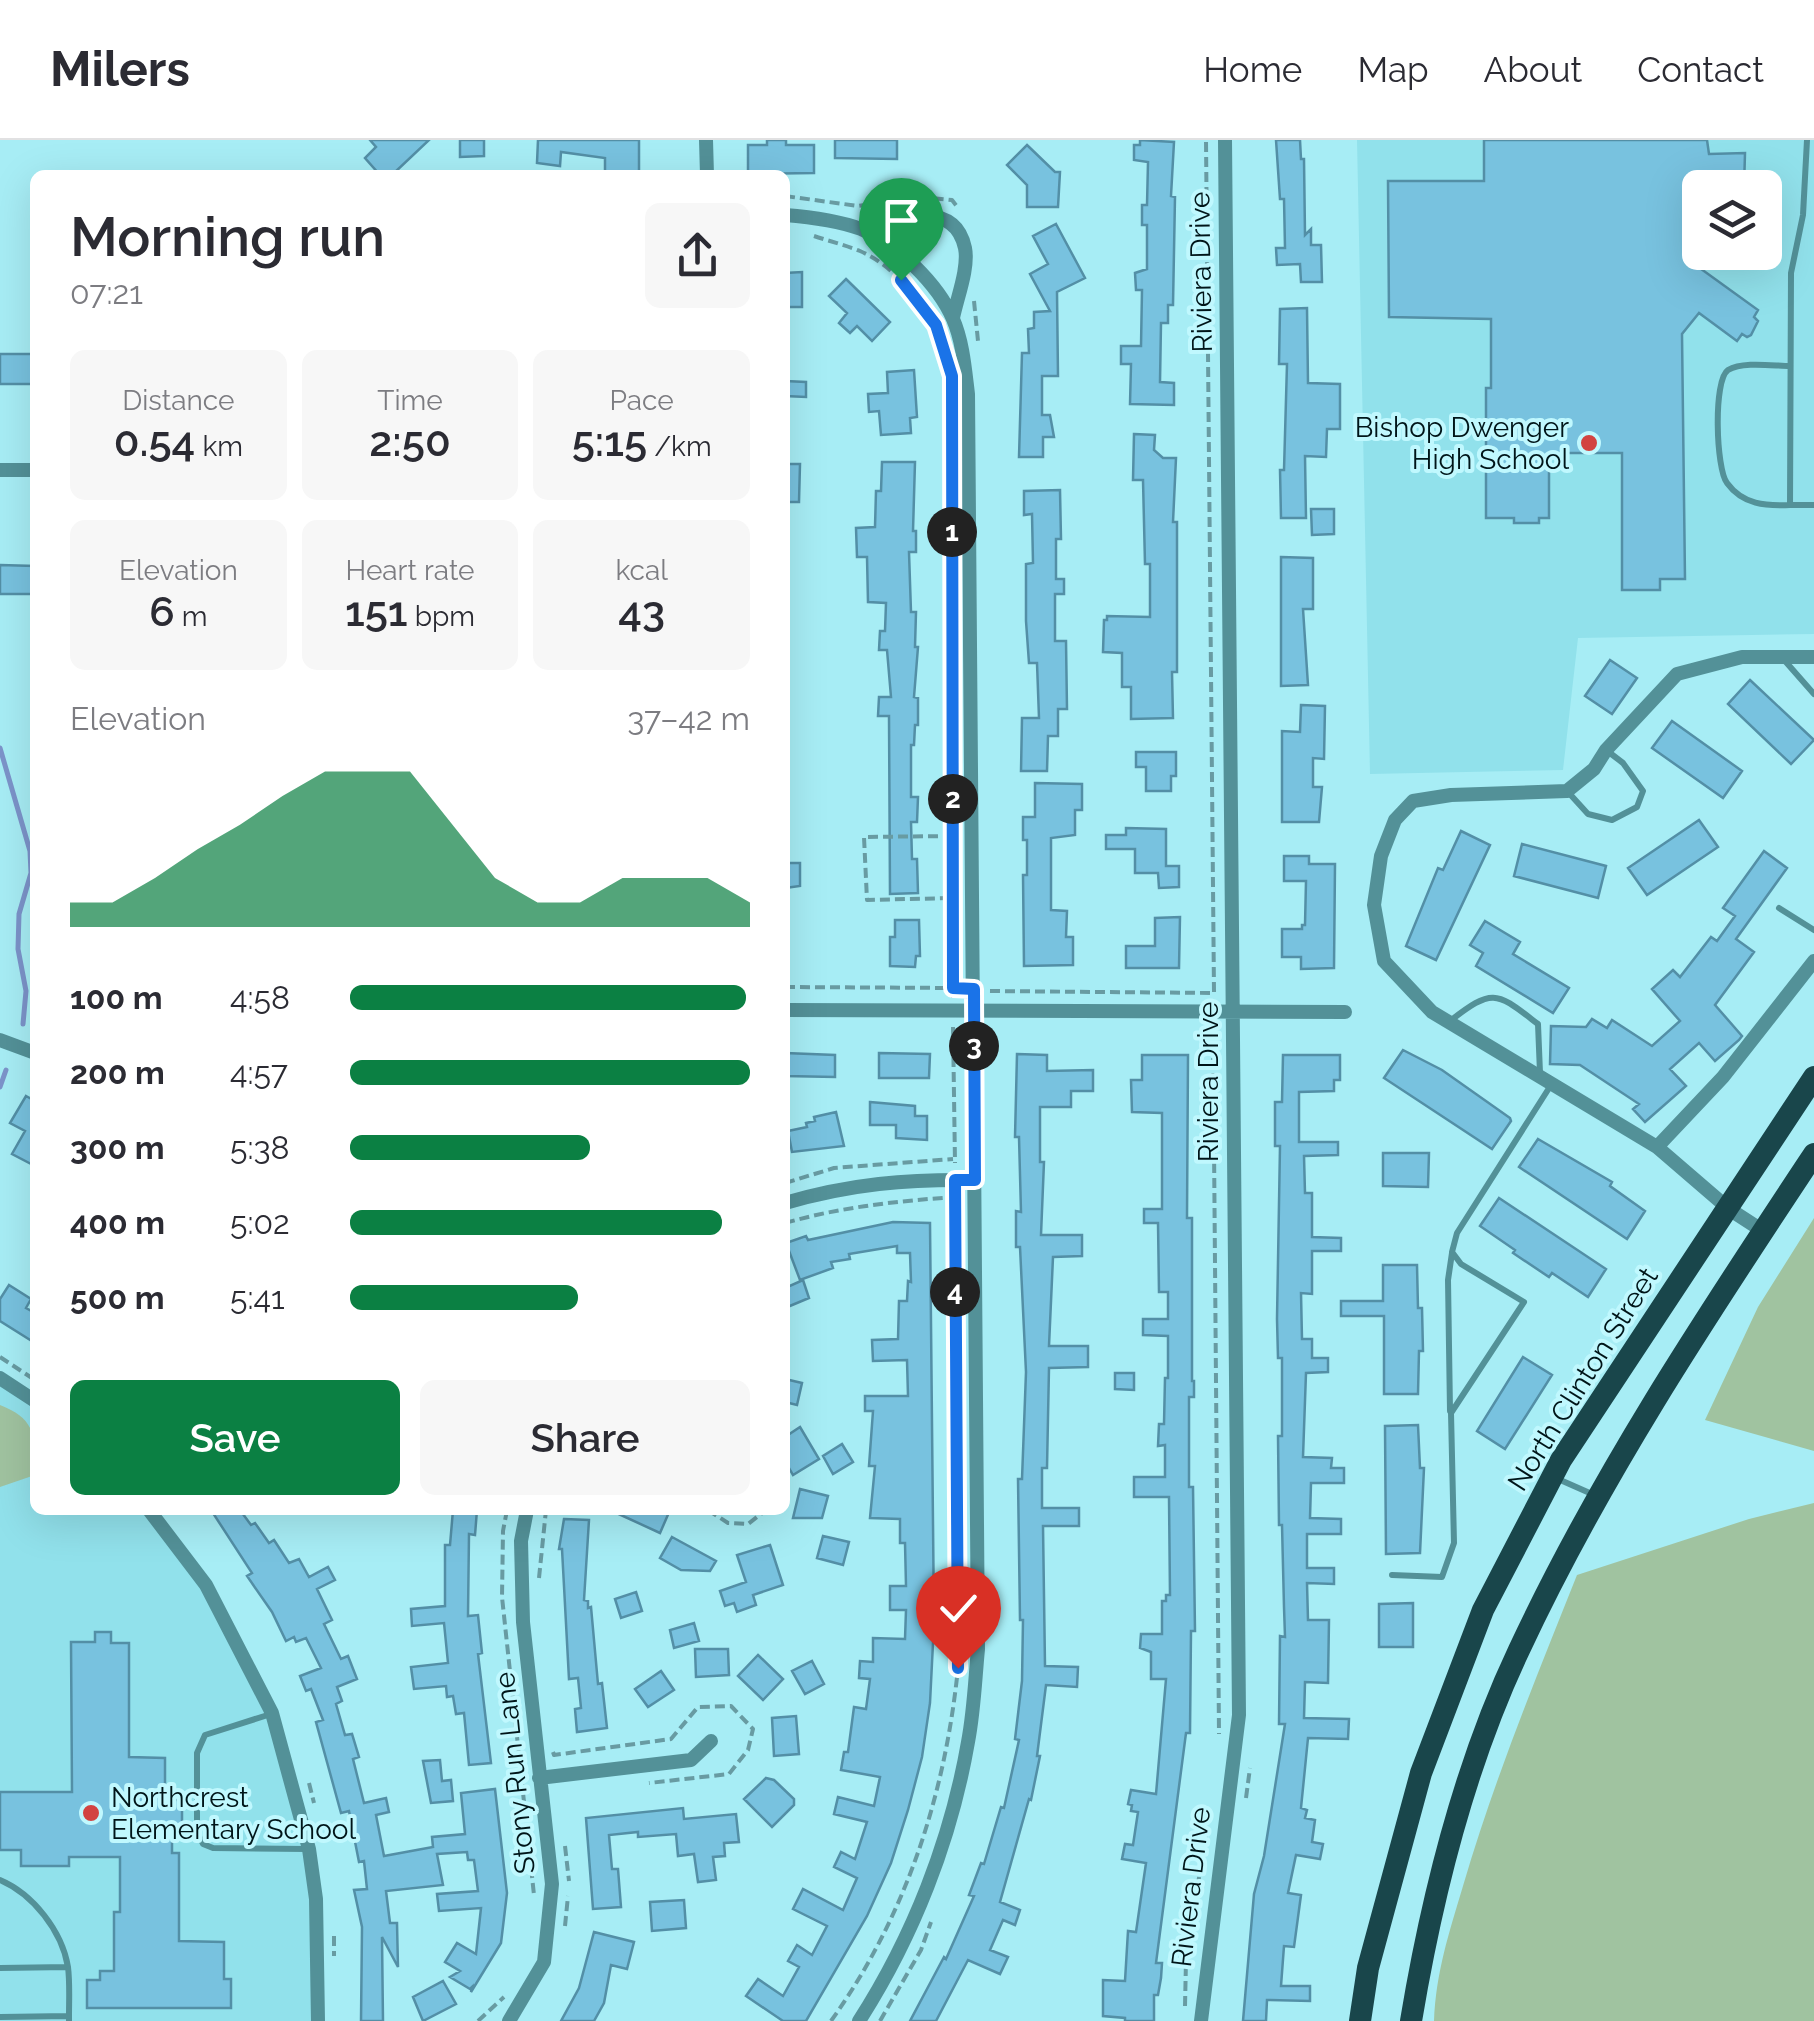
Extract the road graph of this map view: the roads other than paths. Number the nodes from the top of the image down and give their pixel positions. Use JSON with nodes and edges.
{"nodes":[{"id":1,"x":706,"y":140,"type":"edge"},
{"id":2,"x":1225,"y":140,"type":"edge"},
{"id":3,"x":1807,"y":140,"type":"edge"},
{"id":4,"x":707,"y":170,"type":"edge"},
{"id":5,"x":790,"y":216,"type":"edge"},
{"id":6,"x":864,"y":230,"type":"junction"},
{"id":7,"x":953,"y":318,"type":"junction"},
{"id":8,"x":1790,"y":366,"type":"junction"},
{"id":9,"x":0,"y":470,"type":"edge"},
{"id":10,"x":30,"y":470,"type":"edge"},
{"id":11,"x":1814,"y":504,"type":"edge"},
{"id":12,"x":1790,"y":506,"type":"junction"},
{"id":13,"x":1781,"y":656,"type":"junction"},
{"id":14,"x":1814,"y":657,"type":"edge"},
{"id":15,"x":1814,"y":694,"type":"edge"},
{"id":16,"x":1606,"y":750,"type":"junction"},
{"id":17,"x":1567,"y":791,"type":"junction"},
{"id":18,"x":1779,"y":908,"type":"dead end"},
{"id":19,"x":1814,"y":930,"type":"edge"},
{"id":20,"x":1814,"y":962,"type":"edge"},
{"id":21,"x":790,"y":1010,"type":"edge"},
{"id":22,"x":974,"y":1010,"type":"junction"},
{"id":23,"x":1233,"y":1011,"type":"junction"},
{"id":24,"x":1345,"y":1012,"type":"dead end"},
{"id":25,"x":1449,"y":1022,"type":"junction"},
{"id":26,"x":0,"y":1040,"type":"edge"},
{"id":27,"x":30,"y":1051,"type":"edge"},
{"id":28,"x":1814,"y":1077,"type":"edge"},
{"id":29,"x":1546,"y":1080,"type":"junction"},
{"id":30,"x":1657,"y":1147,"type":"junction"},
{"id":31,"x":1814,"y":1154,"type":"edge"},
{"id":32,"x":975,"y":1180,"type":"junction"},
{"id":33,"x":790,"y":1202,"type":"edge"},
{"id":34,"x":1729,"y":1209,"type":"junction"},
{"id":35,"x":1763,"y":1231,"type":"junction"},
{"id":36,"x":1452,"y":1252,"type":"junction"},
{"id":37,"x":0,"y":1378,"type":"edge"},
{"id":38,"x":30,"y":1398,"type":"edge"},
{"id":39,"x":1450,"y":1413,"type":"junction"},
{"id":40,"x":1552,"y":1476,"type":"junction"},
{"id":41,"x":1598,"y":1497,"type":"junction"},
{"id":42,"x":153,"y":1515,"type":"edge"},
{"id":43,"x":526,"y":1515,"type":"edge"},
{"id":44,"x":1392,"y":1575,"type":"dead end"},
{"id":45,"x":272,"y":1713,"type":"junction"},
{"id":46,"x":711,"y":1741,"type":"dead end"},
{"id":47,"x":539,"y":1778,"type":"junction"},
{"id":48,"x":310,"y":1849,"type":"junction"},
{"id":49,"x":0,"y":1880,"type":"edge"},
{"id":50,"x":68,"y":1967,"type":"junction"},
{"id":51,"x":0,"y":1968,"type":"edge"},
{"id":52,"x":0,"y":2017,"type":"edge"},
{"id":53,"x":69,"y":2018,"type":"edge"},
{"id":54,"x":318,"y":2021,"type":"edge"},
{"id":55,"x":509,"y":2021,"type":"edge"},
{"id":56,"x":859,"y":2021,"type":"edge"},
{"id":57,"x":1201,"y":2021,"type":"edge"},
{"id":58,"x":1360,"y":2021,"type":"edge"},
{"id":59,"x":1411,"y":2021,"type":"edge"}],
"edges":[{"from":1,"to":4,"type":"street"},
{"from":2,"to":23,"type":"street","name":"Riviera Drive"},
{"from":3,"to":8,"type":"lane"},
{"from":5,"to":6,"type":"street"},
{"from":6,"to":7,"type":"street"},
{"from":6,"to":7,"type":"street"},
{"from":7,"to":22,"type":"street"},
{"from":8,"to":12,"type":"lane"},
{"from":8,"to":12,"type":"lane"},
{"from":9,"to":10,"type":"street"},
{"from":11,"to":12,"type":"lane"},
{"from":13,"to":14,"type":"street"},
{"from":13,"to":15,"type":"lane"},
{"from":13,"to":16,"type":"street"},
{"from":16,"to":17,"type":"street"},
{"from":16,"to":17,"type":"lane"},
{"from":17,"to":25,"type":"street"},
{"from":18,"to":19,"type":"lane"},
{"from":20,"to":30,"type":"street"},
{"from":21,"to":22,"type":"street"},
{"from":22,"to":23,"type":"street"},
{"from":22,"to":32,"type":"street"},
{"from":23,"to":24,"type":"street"},
{"from":23,"to":57,"type":"street","name":"Riviera Drive"},
{"from":25,"to":29,"type":"street"},
{"from":25,"to":29,"type":"lane"},
{"from":26,"to":27,"type":"street"},
{"from":28,"to":34,"type":"main road","name":"North Clinton Street"},
{"from":29,"to":30,"type":"street"},
{"from":29,"to":36,"type":"lane"},
{"from":30,"to":34,"type":"street"},
{"from":31,"to":35,"type":"main road"},
{"from":32,"to":33,"type":"street"},
{"from":32,"to":56,"type":"street"},
{"from":34,"to":35,"type":"street"},
{"from":34,"to":40,"type":"main road","name":"North Clinton Street"},
{"from":35,"to":41,"type":"main road"},
{"from":36,"to":39,"type":"lane"},
{"from":36,"to":39,"type":"lane"},
{"from":37,"to":38,"type":"street"},
{"from":39,"to":44,"type":"lane"},
{"from":40,"to":41,"type":"lane"},
{"from":40,"to":58,"type":"main road","name":"North Clinton Street"},
{"from":41,"to":59,"type":"main road"},
{"from":42,"to":45,"type":"street"},
{"from":43,"to":47,"type":"street","name":"Stony Run Lane"},
{"from":45,"to":48,"type":"street"},
{"from":45,"to":48,"type":"lane"},
{"from":46,"to":47,"type":"street"},
{"from":47,"to":55,"type":"street","name":"Stony Run Lane"},
{"from":48,"to":54,"type":"street"},
{"from":49,"to":50,"type":"lane"},
{"from":50,"to":51,"type":"lane"},
{"from":50,"to":53,"type":"lane"},
{"from":52,"to":53,"type":"lane"}]}
